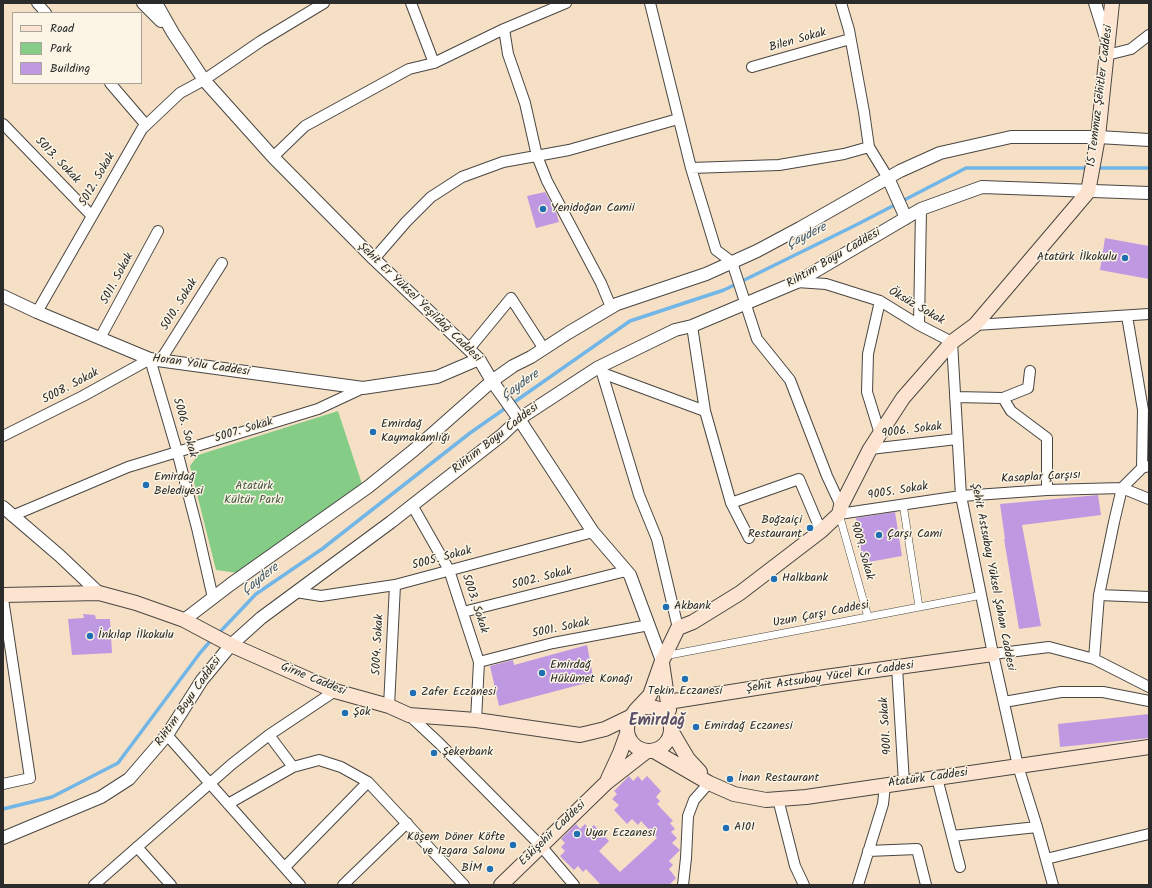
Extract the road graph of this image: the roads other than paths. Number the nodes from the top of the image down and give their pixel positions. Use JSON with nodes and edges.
{"nodes":[{"id":1,"x":36,"y":3,"type":"edge"},
{"id":2,"x":143,"y":3,"type":"edge"},
{"id":3,"x":156,"y":3,"type":"edge"},
{"id":4,"x":324,"y":3,"type":"edge"},
{"id":5,"x":411,"y":3,"type":"edge"},
{"id":6,"x":566,"y":3,"type":"edge"},
{"id":7,"x":650,"y":3,"type":"edge"},
{"id":8,"x":841,"y":3,"type":"edge"},
{"id":9,"x":1095,"y":3,"type":"edge"},
{"id":10,"x":1112,"y":3,"type":"edge"},
{"id":11,"x":45,"y":12,"type":"edge"},
{"id":12,"x":504,"y":29,"type":"junction"},
{"id":13,"x":173,"y":33,"type":"junction"},
{"id":14,"x":1149,"y":35,"type":"edge"},
{"id":15,"x":850,"y":39,"type":"junction"},
{"id":16,"x":1108,"y":41,"type":"junction"},
{"id":17,"x":1107,"y":55,"type":"junction"},
{"id":18,"x":434,"y":63,"type":"junction"},
{"id":19,"x":752,"y":67,"type":"dead end"},
{"id":20,"x":204,"y":80,"type":"junction"},
{"id":21,"x":111,"y":84,"type":"edge"},
{"id":22,"x":678,"y":120,"type":"junction"},
{"id":23,"x":3,"y":124,"type":"edge"},
{"id":24,"x":146,"y":125,"type":"junction"},
{"id":25,"x":1149,"y":140,"type":"edge"},
{"id":26,"x":1097,"y":143,"type":"junction"},
{"id":27,"x":869,"y":147,"type":"junction"},
{"id":28,"x":538,"y":156,"type":"junction"},
{"id":29,"x":273,"y":157,"type":"junction"},
{"id":30,"x":691,"y":168,"type":"junction"},
{"id":31,"x":888,"y":178,"type":"junction"},
{"id":32,"x":1089,"y":186,"type":"junction"},
{"id":33,"x":1149,"y":193,"type":"edge"},
{"id":34,"x":921,"y":209,"type":"junction"},
{"id":35,"x":92,"y":216,"type":"junction"},
{"id":36,"x":906,"y":218,"type":"junction"},
{"id":37,"x":158,"y":231,"type":"dead end"},
{"id":38,"x":374,"y":260,"type":"junction"},
{"id":39,"x":732,"y":262,"type":"junction"},
{"id":40,"x":222,"y":263,"type":"dead end"},
{"id":41,"x":797,"y":282,"type":"junction"},
{"id":42,"x":3,"y":296,"type":"edge"},
{"id":43,"x":880,"y":301,"type":"junction"},
{"id":44,"x":747,"y":304,"type":"junction"},
{"id":45,"x":611,"y":307,"type":"junction"},
{"id":46,"x":37,"y":312,"type":"junction"},
{"id":47,"x":1149,"y":314,"type":"edge"},
{"id":48,"x":1127,"y":316,"type":"junction"},
{"id":49,"x":919,"y":325,"type":"junction"},
{"id":50,"x":975,"y":325,"type":"junction"},
{"id":51,"x":692,"y":326,"type":"junction"},
{"id":52,"x":100,"y":338,"type":"junction"},
{"id":53,"x":952,"y":342,"type":"junction"},
{"id":54,"x":544,"y":348,"type":"junction"},
{"id":55,"x":469,"y":349,"type":"junction"},
{"id":56,"x":479,"y":359,"type":"junction"},
{"id":57,"x":155,"y":360,"type":"junction"},
{"id":58,"x":599,"y":371,"type":"junction"},
{"id":59,"x":1030,"y":371,"type":"dead end"},
{"id":60,"x":492,"y":381,"type":"junction"},
{"id":61,"x":363,"y":388,"type":"junction"},
{"id":62,"x":955,"y":397,"type":"junction"},
{"id":63,"x":1003,"y":398,"type":"junction"},
{"id":64,"x":705,"y":411,"type":"junction"},
{"id":65,"x":1146,"y":411,"type":"edge"},
{"id":66,"x":519,"y":418,"type":"junction"},
{"id":67,"x":880,"y":434,"type":"junction"},
{"id":68,"x":3,"y":436,"type":"edge"},
{"id":69,"x":957,"y":439,"type":"junction"},
{"id":70,"x":870,"y":449,"type":"junction"},
{"id":71,"x":177,"y":451,"type":"junction"},
{"id":72,"x":1146,"y":467,"type":"edge"},
{"id":73,"x":1122,"y":488,"type":"junction"},
{"id":74,"x":1047,"y":490,"type":"junction"},
{"id":75,"x":961,"y":496,"type":"junction"},
{"id":76,"x":1149,"y":499,"type":"edge"},
{"id":77,"x":731,"y":503,"type":"junction"},
{"id":78,"x":903,"y":504,"type":"junction"},
{"id":79,"x":412,"y":506,"type":"junction"},
{"id":80,"x":3,"y":508,"type":"edge"},
{"id":81,"x":840,"y":510,"type":"junction"},
{"id":82,"x":12,"y":516,"type":"junction"},
{"id":83,"x":821,"y":531,"type":"junction"},
{"id":84,"x":593,"y":532,"type":"junction"},
{"id":85,"x":749,"y":538,"type":"dead end"},
{"id":86,"x":450,"y":570,"type":"junction"},
{"id":87,"x":626,"y":571,"type":"junction"},
{"id":88,"x":395,"y":585,"type":"junction"},
{"id":89,"x":296,"y":592,"type":"junction"},
{"id":90,"x":99,"y":593,"type":"junction"},
{"id":91,"x":3,"y":595,"type":"edge"},
{"id":92,"x":982,"y":595,"type":"junction"},
{"id":93,"x":1100,"y":596,"type":"junction"},
{"id":94,"x":1149,"y":597,"type":"edge"},
{"id":95,"x":212,"y":598,"type":"junction"},
{"id":96,"x":3,"y":599,"type":"edge"},
{"id":97,"x":919,"y":607,"type":"junction"},
{"id":98,"x":463,"y":612,"type":"junction"},
{"id":99,"x":868,"y":617,"type":"junction"},
{"id":100,"x":189,"y":622,"type":"junction"},
{"id":101,"x":649,"y":625,"type":"junction"},
{"id":102,"x":678,"y":628,"type":"junction"},
{"id":103,"x":231,"y":645,"type":"junction"},
{"id":104,"x":993,"y":654,"type":"junction"},
{"id":105,"x":663,"y":658,"type":"junction"},
{"id":106,"x":1094,"y":659,"type":"junction"},
{"id":107,"x":479,"y":662,"type":"junction"},
{"id":108,"x":897,"y":668,"type":"junction"},
{"id":109,"x":1149,"y":687,"type":"edge"},
{"id":110,"x":335,"y":691,"type":"junction"},
{"id":111,"x":1149,"y":701,"type":"edge"},
{"id":112,"x":668,"y":702,"type":"junction"},
{"id":113,"x":1004,"y":702,"type":"junction"},
{"id":114,"x":389,"y":706,"type":"junction"},
{"id":115,"x":633,"y":714,"type":"junction"},
{"id":116,"x":409,"y":715,"type":"junction"},
{"id":117,"x":476,"y":720,"type":"junction"},
{"id":118,"x":672,"y":728,"type":"junction"},
{"id":119,"x":627,"y":734,"type":"junction"},
{"id":120,"x":167,"y":735,"type":"junction"},
{"id":121,"x":270,"y":735,"type":"junction"},
{"id":122,"x":1149,"y":747,"type":"edge"},
{"id":123,"x":650,"y":751,"type":"junction"},
{"id":124,"x":293,"y":766,"type":"junction"},
{"id":125,"x":1018,"y":766,"type":"junction"},
{"id":126,"x":937,"y":778,"type":"junction"},
{"id":127,"x":368,"y":782,"type":"junction"},
{"id":128,"x":710,"y":782,"type":"junction"},
{"id":129,"x":210,"y":783,"type":"junction"},
{"id":130,"x":606,"y":783,"type":"junction"},
{"id":131,"x":904,"y":783,"type":"junction"},
{"id":132,"x":3,"y":784,"type":"edge"},
{"id":133,"x":885,"y":785,"type":"junction"},
{"id":134,"x":778,"y":799,"type":"junction"},
{"id":135,"x":228,"y":804,"type":"junction"},
{"id":136,"x":407,"y":823,"type":"junction"},
{"id":137,"x":1037,"y":827,"type":"junction"},
{"id":138,"x":1149,"y":834,"type":"edge"},
{"id":139,"x":952,"y":836,"type":"junction"},
{"id":140,"x":3,"y":838,"type":"edge"},
{"id":141,"x":541,"y":846,"type":"junction"},
{"id":142,"x":137,"y":847,"type":"junction"},
{"id":143,"x":868,"y":851,"type":"junction"},
{"id":144,"x":1046,"y":859,"type":"junction"},
{"id":145,"x":285,"y":867,"type":"junction"},
{"id":146,"x":960,"y":867,"type":"dead end"},
{"id":147,"x":94,"y":885,"type":"edge"},
{"id":148,"x":171,"y":885,"type":"edge"},
{"id":149,"x":300,"y":885,"type":"edge"},
{"id":150,"x":344,"y":885,"type":"edge"},
{"id":151,"x":464,"y":885,"type":"edge"},
{"id":152,"x":501,"y":885,"type":"edge"},
{"id":153,"x":574,"y":885,"type":"edge"},
{"id":154,"x":683,"y":885,"type":"edge"},
{"id":155,"x":804,"y":885,"type":"edge"},
{"id":156,"x":858,"y":885,"type":"edge"},
{"id":157,"x":926,"y":885,"type":"edge"},
{"id":158,"x":1053,"y":885,"type":"edge"}],
"edges":[{"from":1,"to":11,"type":"street"},
{"from":2,"to":13,"type":"street"},
{"from":3,"to":13,"type":"street"},
{"from":4,"to":20,"type":"street","name":"5012. Sokak"},
{"from":5,"to":18,"type":"street"},
{"from":6,"to":12,"type":"street"},
{"from":7,"to":22,"type":"street"},
{"from":8,"to":15,"type":"street"},
{"from":9,"to":16,"type":"street"},
{"from":10,"to":16,"type":"main road","name":"15 Temmuz Şehitler Caddesi"},
{"from":12,"to":18,"type":"street"},
{"from":12,"to":28,"type":"street"},
{"from":13,"to":20,"type":"street","name":"Şehit Er Yüksel Yeşildağ Caddesi"},
{"from":14,"to":17,"type":"street"},
{"from":15,"to":19,"type":"street","name":"Bilen Sokak"},
{"from":15,"to":27,"type":"street"},
{"from":16,"to":17,"type":"main road","name":"15 Temmuz Şehitler Caddesi"},
{"from":17,"to":26,"type":"main road","name":"15 Temmuz Şehitler Caddesi"},
{"from":18,"to":29,"type":"street"},
{"from":20,"to":24,"type":"street","name":"5012. Sokak"},
{"from":20,"to":29,"type":"street","name":"Şehit Er Yüksel Yeşildağ Caddesi"},
{"from":21,"to":24,"type":"street"},
{"from":22,"to":28,"type":"street"},
{"from":22,"to":30,"type":"street"},
{"from":23,"to":35,"type":"street","name":"5013. Sokak"},
{"from":24,"to":35,"type":"street","name":"5012. Sokak"},
{"from":25,"to":26,"type":"street"},
{"from":26,"to":31,"type":"street"},
{"from":26,"to":32,"type":"main road","name":"15 Temmuz Şehitler Caddesi"},
{"from":27,"to":30,"type":"street"},
{"from":27,"to":31,"type":"street"},
{"from":28,"to":38,"type":"street"},
{"from":28,"to":45,"type":"street"},
{"from":29,"to":38,"type":"street","name":"Şehit Er Yüksel Yeşildağ Caddesi"},
{"from":30,"to":39,"type":"street"},
{"from":31,"to":36,"type":"street"},
{"from":31,"to":39,"type":"street"},
{"from":32,"to":33,"type":"street","name":"Rıhtım Boyu Caddesi"},
{"from":32,"to":34,"type":"street","name":"Rıhtım Boyu Caddesi"},
{"from":32,"to":50,"type":"main road","name":"15 Temmuz Şehitler Caddesi"},
{"from":34,"to":36,"type":"street","name":"Rıhtım Boyu Caddesi"},
{"from":34,"to":49,"type":"street"},
{"from":35,"to":46,"type":"street","name":"5012. Sokak"},
{"from":36,"to":41,"type":"street","name":"Rıhtım Boyu Caddesi"},
{"from":37,"to":52,"type":"street","name":"5011. Sokak"},
{"from":38,"to":55,"type":"street","name":"Şehit Er Yüksel Yeşildağ Caddesi"},
{"from":39,"to":44,"type":"street"},
{"from":39,"to":45,"type":"street"},
{"from":40,"to":57,"type":"street","name":"5010. Sokak"},
{"from":41,"to":43,"type":"street","name":"Öksüz Sokak"},
{"from":41,"to":44,"type":"street","name":"Rıhtım Boyu Caddesi"},
{"from":42,"to":46,"type":"street","name":"Horan Yolu Caddesi"},
{"from":43,"to":49,"type":"street","name":"Öksüz Sokak"},
{"from":43,"to":67,"type":"street"},
{"from":44,"to":51,"type":"street","name":"Rıhtım Boyu Caddesi"},
{"from":44,"to":81,"type":"street"},
{"from":45,"to":54,"type":"street"},
{"from":46,"to":52,"type":"street","name":"Horan Yolu Caddesi"},
{"from":47,"to":48,"type":"street"},
{"from":48,"to":50,"type":"street"},
{"from":48,"to":65,"type":"street"},
{"from":49,"to":53,"type":"street","name":"Öksüz Sokak"},
{"from":50,"to":53,"type":"main road","name":"15 Temmuz Şehitler Caddesi"},
{"from":51,"to":58,"type":"street","name":"Rıhtım Boyu Caddesi"},
{"from":51,"to":64,"type":"street"},
{"from":52,"to":57,"type":"street","name":"Horan Yolu Caddesi"},
{"from":53,"to":62,"type":"street","name":"Şehit Astsubay Yüksel Şahan Caddesi"},
{"from":53,"to":67,"type":"main road","name":"15 Temmuz Şehitler Caddesi"},
{"from":54,"to":55,"type":"street"},
{"from":54,"to":60,"type":"street"},
{"from":55,"to":56,"type":"street","name":"Şehit Er Yüksel Yeşildağ Caddesi"},
{"from":56,"to":60,"type":"street","name":"Şehit Er Yüksel Yeşildağ Caddesi"},
{"from":56,"to":61,"type":"street","name":"5007. Sokak"},
{"from":57,"to":61,"type":"street","name":"Horan Yolu Caddesi"},
{"from":57,"to":68,"type":"street","name":"5008. Sokak"},
{"from":57,"to":71,"type":"street","name":"5006. Sokak"},
{"from":58,"to":64,"type":"street"},
{"from":58,"to":66,"type":"street","name":"Rıhtım Boyu Caddesi"},
{"from":58,"to":102,"type":"street"},
{"from":59,"to":63,"type":"street"},
{"from":60,"to":66,"type":"street","name":"Şehit Er Yüksel Yeşildağ Caddesi"},
{"from":60,"to":95,"type":"street"},
{"from":61,"to":71,"type":"street","name":"5007. Sokak"},
{"from":62,"to":63,"type":"street"},
{"from":62,"to":69,"type":"street","name":"Şehit Astsubay Yüksel Şahan Caddesi"},
{"from":63,"to":74,"type":"street"},
{"from":64,"to":77,"type":"street"},
{"from":65,"to":72,"type":"street"},
{"from":66,"to":79,"type":"street","name":"Rıhtım Boyu Caddesi"},
{"from":66,"to":84,"type":"street","name":"Şehit Er Yüksel Yeşildağ Caddesi"},
{"from":67,"to":70,"type":"main road","name":"15 Temmuz Şehitler Caddesi"},
{"from":69,"to":70,"type":"street","name":"9006. Sokak"},
{"from":69,"to":75,"type":"street","name":"Şehit Astsubay Yüksel Şahan Caddesi"},
{"from":70,"to":81,"type":"main road","name":"15 Temmuz Şehitler Caddesi"},
{"from":71,"to":82,"type":"street","name":"5007. Sokak"},
{"from":71,"to":95,"type":"street","name":"5006. Sokak"},
{"from":72,"to":73,"type":"street"},
{"from":73,"to":74,"type":"street","name":"Kasaplar Çarşısı"},
{"from":73,"to":76,"type":"street"},
{"from":73,"to":93,"type":"street"},
{"from":74,"to":75,"type":"street","name":"Kasaplar Çarşısı"},
{"from":75,"to":78,"type":"street","name":"9005. Sokak"},
{"from":75,"to":92,"type":"street","name":"Şehit Astsubay Yüksel Şahan Caddesi"},
{"from":77,"to":83,"type":"street"},
{"from":77,"to":85,"type":"street"},
{"from":78,"to":81,"type":"street","name":"9005. Sokak"},
{"from":78,"to":97,"type":"street"},
{"from":79,"to":86,"type":"street","name":"5003. Sokak"},
{"from":79,"to":89,"type":"street","name":"Rıhtım Boyu Caddesi"},
{"from":80,"to":82,"type":"street"},
{"from":81,"to":83,"type":"main road","name":"15 Temmuz Şehitler Caddesi"},
{"from":81,"to":99,"type":"street","name":"9009. Sokak"},
{"from":82,"to":90,"type":"street"},
{"from":83,"to":102,"type":"main road","name":"15 Temmuz Şehitler Caddesi"},
{"from":84,"to":86,"type":"street","name":"5005. Sokak"},
{"from":84,"to":87,"type":"street","name":"Şehit Er Yüksel Yeşildağ Caddesi"},
{"from":86,"to":88,"type":"street","name":"5005. Sokak"},
{"from":86,"to":98,"type":"street","name":"5003. Sokak"},
{"from":87,"to":98,"type":"street","name":"5002. Sokak"},
{"from":87,"to":101,"type":"street","name":"Şehit Er Yüksel Yeşildağ Caddesi"},
{"from":88,"to":89,"type":"street","name":"5005. Sokak"},
{"from":88,"to":114,"type":"street","name":"5004. Sokak"},
{"from":89,"to":103,"type":"street","name":"Rıhtım Boyu Caddesi"},
{"from":90,"to":91,"type":"main road","name":"Girne Caddesi"},
{"from":90,"to":100,"type":"main road","name":"Girne Caddesi"},
{"from":92,"to":97,"type":"street","name":"Uzun Çarşı Caddesi"},
{"from":92,"to":104,"type":"street","name":"Şehit Astsubay Yüksel Şahan Caddesi"},
{"from":93,"to":94,"type":"street"},
{"from":93,"to":106,"type":"street"},
{"from":95,"to":100,"type":"street"},
{"from":96,"to":132,"type":"street"},
{"from":97,"to":99,"type":"street","name":"Uzun Çarşı Caddesi"},
{"from":98,"to":107,"type":"street","name":"5003. Sokak"},
{"from":99,"to":105,"type":"street","name":"Uzun Çarşı Caddesi"},
{"from":100,"to":103,"type":"main road","name":"Girne Caddesi"},
{"from":101,"to":105,"type":"street","name":"Şehit Er Yüksel Yeşildağ Caddesi"},
{"from":101,"to":107,"type":"street","name":"5001. Sokak"},
{"from":102,"to":105,"type":"main road"},
{"from":103,"to":110,"type":"main road","name":"Girne Caddesi"},
{"from":103,"to":120,"type":"street","name":"Rıhtım Boyu Caddesi"},
{"from":104,"to":106,"type":"street"},
{"from":104,"to":108,"type":"main road","name":"Şehit Astsubay Yücel Kır Caddesi"},
{"from":104,"to":113,"type":"street","name":"Şehit Astsubay Yüksel Şahan Caddesi"},
{"from":105,"to":112,"type":"main road"},
{"from":105,"to":115,"type":"main road"},
{"from":106,"to":109,"type":"street"},
{"from":107,"to":117,"type":"street","name":"5003. Sokak"},
{"from":108,"to":112,"type":"main road","name":"Şehit Astsubay Yücel Kır Caddesi"},
{"from":108,"to":131,"type":"street","name":"9001. Sokak"},
{"from":110,"to":114,"type":"main road","name":"Girne Caddesi"},
{"from":110,"to":121,"type":"street"},
{"from":111,"to":113,"type":"street"},
{"from":112,"to":118,"type":"main road"},
{"from":113,"to":125,"type":"street","name":"Şehit Astsubay Yüksel Şahan Caddesi"},
{"from":114,"to":116,"type":"main road","name":"Girne Caddesi"},
{"from":115,"to":117,"type":"main road","name":"Girne Caddesi"},
{"from":115,"to":118,"type":"main road"},
{"from":115,"to":119,"type":"main road"},
{"from":116,"to":117,"type":"main road","name":"Girne Caddesi"},
{"from":116,"to":141,"type":"street"},
{"from":118,"to":123,"type":"main road"},
{"from":118,"to":128,"type":"main road","name":"Atatürk Caddesi"},
{"from":119,"to":123,"type":"main road"},
{"from":119,"to":130,"type":"main road","name":"Eskişehir Caddesi"},
{"from":120,"to":129,"type":"street"},
{"from":120,"to":140,"type":"street","name":"Rıhtım Boyu Caddesi"},
{"from":121,"to":124,"type":"street"},
{"from":121,"to":129,"type":"street"},
{"from":122,"to":125,"type":"main road","name":"Atatürk Caddesi"},
{"from":123,"to":128,"type":"main road","name":"Atatürk Caddesi"},
{"from":123,"to":130,"type":"main road","name":"Eskişehir Caddesi"},
{"from":124,"to":127,"type":"street"},
{"from":124,"to":135,"type":"street"},
{"from":125,"to":126,"type":"main road","name":"Atatürk Caddesi"},
{"from":125,"to":137,"type":"street","name":"Şehit Astsubay Yüksel Şahan Caddesi"},
{"from":126,"to":131,"type":"main road","name":"Atatürk Caddesi"},
{"from":126,"to":139,"type":"street"},
{"from":127,"to":136,"type":"street"},
{"from":127,"to":145,"type":"street"},
{"from":128,"to":134,"type":"main road","name":"Atatürk Caddesi"},
{"from":128,"to":154,"type":"street"},
{"from":129,"to":135,"type":"street"},
{"from":129,"to":142,"type":"street"},
{"from":130,"to":141,"type":"main road","name":"Eskişehir Caddesi"},
{"from":131,"to":133,"type":"main road","name":"Atatürk Caddesi"},
{"from":133,"to":134,"type":"main road","name":"Atatürk Caddesi"},
{"from":133,"to":143,"type":"street"},
{"from":134,"to":155,"type":"street"},
{"from":135,"to":145,"type":"street"},
{"from":136,"to":150,"type":"street"},
{"from":136,"to":151,"type":"street"},
{"from":137,"to":139,"type":"street"},
{"from":137,"to":144,"type":"street","name":"Şehit Astsubay Yüksel Şahan Caddesi"},
{"from":138,"to":144,"type":"street"},
{"from":139,"to":146,"type":"street"},
{"from":141,"to":152,"type":"main road","name":"Eskişehir Caddesi"},
{"from":141,"to":153,"type":"street"},
{"from":142,"to":147,"type":"street"},
{"from":142,"to":148,"type":"street"},
{"from":143,"to":156,"type":"street"},
{"from":143,"to":157,"type":"street"},
{"from":144,"to":158,"type":"street","name":"Şehit Astsubay Yüksel Şahan Caddesi"},
{"from":145,"to":149,"type":"street"}]}
